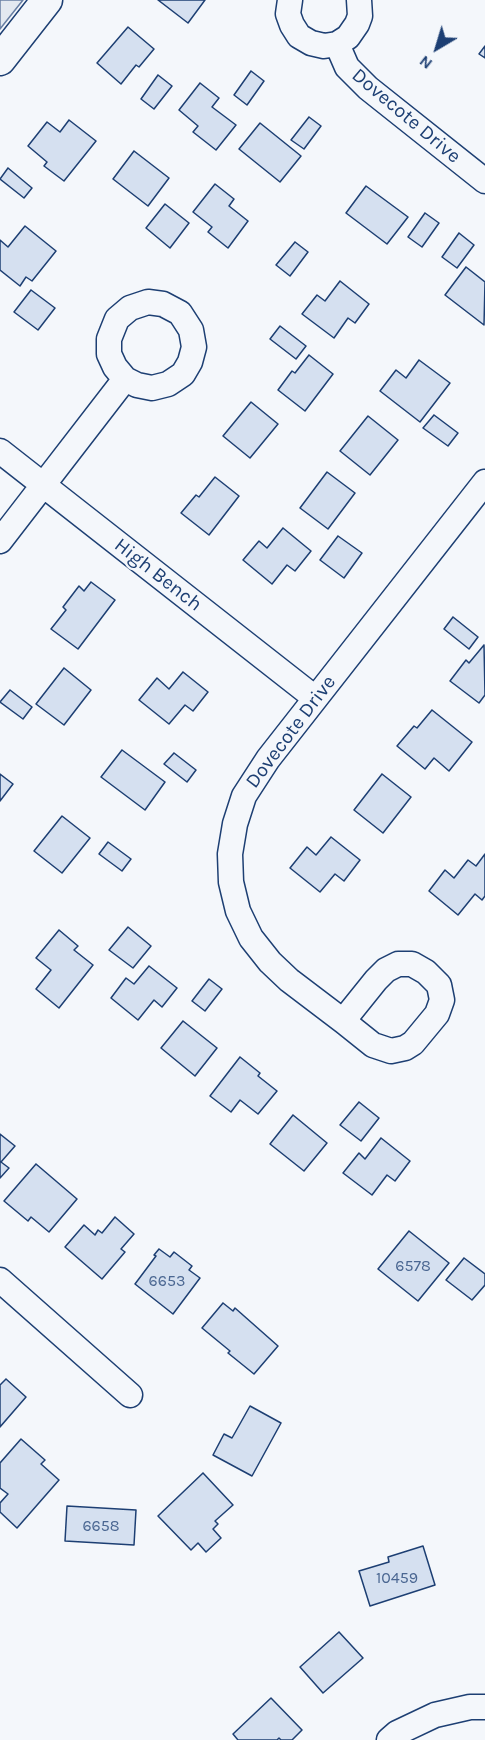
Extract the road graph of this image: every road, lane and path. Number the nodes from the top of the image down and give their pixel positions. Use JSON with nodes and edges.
{"nodes":[{"id":1,"x":47,"y":0,"type":"edge"},
{"id":2,"x":290,"y":0,"type":"edge"},
{"id":3,"x":359,"y":0,"type":"edge"},
{"id":4,"x":337,"y":44,"type":"junction"},
{"id":5,"x":0,"y":60,"type":"edge"},
{"id":6,"x":485,"y":181,"type":"edge"},
{"id":7,"x":125,"y":379,"type":"dead end"},
{"id":8,"x":0,"y":451,"type":"edge"},
{"id":9,"x":485,"y":482,"type":"edge"},
{"id":10,"x":43,"y":485,"type":"junction"},
{"id":11,"x":0,"y":541,"type":"edge"},
{"id":12,"x":315,"y":698,"type":"junction"},
{"id":13,"x":343,"y":1022,"type":"dead end"},
{"id":14,"x":0,"y":1280,"type":"edge"},
{"id":15,"x":130,"y":1395,"type":"dead end"},
{"id":16,"x":485,"y":1707,"type":"edge"},
{"id":17,"x":388,"y":1740,"type":"edge"}],
"edges":[{"from":1,"to":5,"type":"street"},
{"from":2,"to":4,"type":"street"},
{"from":3,"to":4,"type":"street"},
{"from":4,"to":6,"type":"street","name":"Dovecote Drive"},
{"from":7,"to":10,"type":"street"},
{"from":8,"to":10,"type":"street","name":"High Bench"},
{"from":9,"to":12,"type":"street","name":"Dovecote Drive"},
{"from":10,"to":11,"type":"street"},
{"from":10,"to":12,"type":"street","name":"High Bench"},
{"from":12,"to":13,"type":"street","name":"Dovecote Drive"},
{"from":14,"to":15,"type":"street"},
{"from":16,"to":17,"type":"street"}]}
